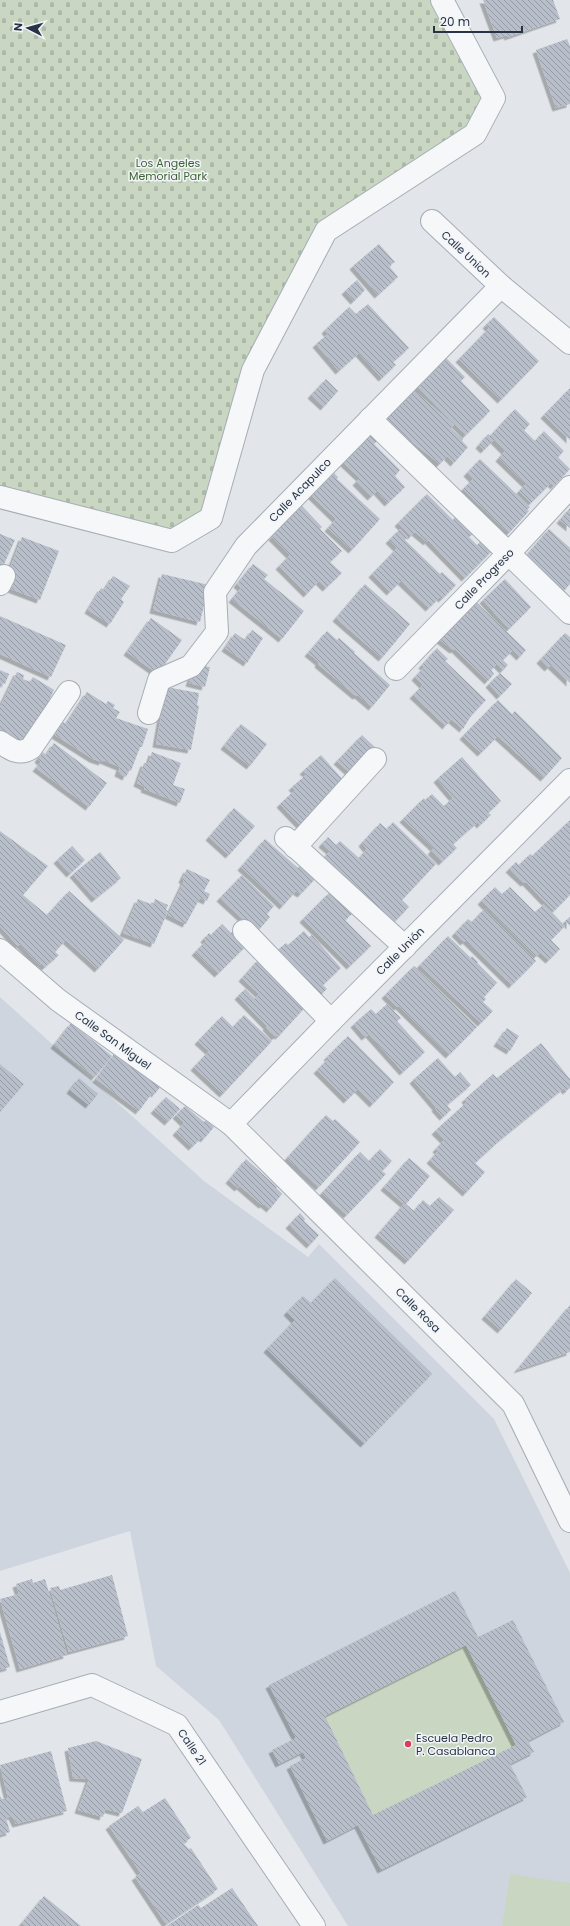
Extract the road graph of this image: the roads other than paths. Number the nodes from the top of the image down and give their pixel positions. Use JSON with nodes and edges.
{"nodes":[{"id":1,"x":442,"y":0,"type":"edge"},
{"id":2,"x":432,"y":221,"type":"dead end"},
{"id":3,"x":501,"y":286,"type":"junction"},
{"id":4,"x":570,"y":343,"type":"edge"},
{"id":5,"x":370,"y":419,"type":"junction"},
{"id":6,"x":570,"y":487,"type":"edge"},
{"id":7,"x":0,"y":497,"type":"edge"},
{"id":8,"x":509,"y":553,"type":"junction"},
{"id":9,"x":570,"y":613,"type":"edge"},
{"id":10,"x":396,"y":669,"type":"dead end"},
{"id":11,"x":69,"y":692,"type":"dead end"},
{"id":12,"x":149,"y":713,"type":"dead end"},
{"id":13,"x":0,"y":742,"type":"edge"},
{"id":14,"x":375,"y":759,"type":"dead end"},
{"id":15,"x":570,"y":780,"type":"edge"},
{"id":16,"x":244,"y":931,"type":"dead end"},
{"id":17,"x":405,"y":947,"type":"junction"},
{"id":18,"x":0,"y":950,"type":"edge"},
{"id":19,"x":331,"y":1021,"type":"junction"},
{"id":20,"x":231,"y":1124,"type":"junction"},
{"id":21,"x":570,"y":1521,"type":"edge"},
{"id":22,"x":0,"y":1712,"type":"edge"},
{"id":23,"x":314,"y":1926,"type":"edge"}],
"edges":[{"from":1,"to":7,"type":"street"},
{"from":2,"to":3,"type":"street","name":"Calle Union"},
{"from":3,"to":4,"type":"street"},
{"from":3,"to":5,"type":"street","name":"Calle Acapulco"},
{"from":5,"to":8,"type":"street"},
{"from":5,"to":12,"type":"street","name":"Calle Acapulco"},
{"from":6,"to":8,"type":"street","name":"Calle Progreso"},
{"from":8,"to":9,"type":"street"},
{"from":8,"to":10,"type":"street","name":"Calle Progreso"},
{"from":11,"to":13,"type":"street"},
{"from":14,"to":17,"type":"street"},
{"from":15,"to":17,"type":"street","name":"Calle Unión"},
{"from":16,"to":19,"type":"street"},
{"from":17,"to":19,"type":"street","name":"Calle Unión"},
{"from":18,"to":20,"type":"street","name":"Calle San Miguel"},
{"from":19,"to":20,"type":"street","name":"Calle Unión"},
{"from":20,"to":21,"type":"street","name":"Calle Rosa"},
{"from":22,"to":23,"type":"street","name":"Calle 21"}]}
